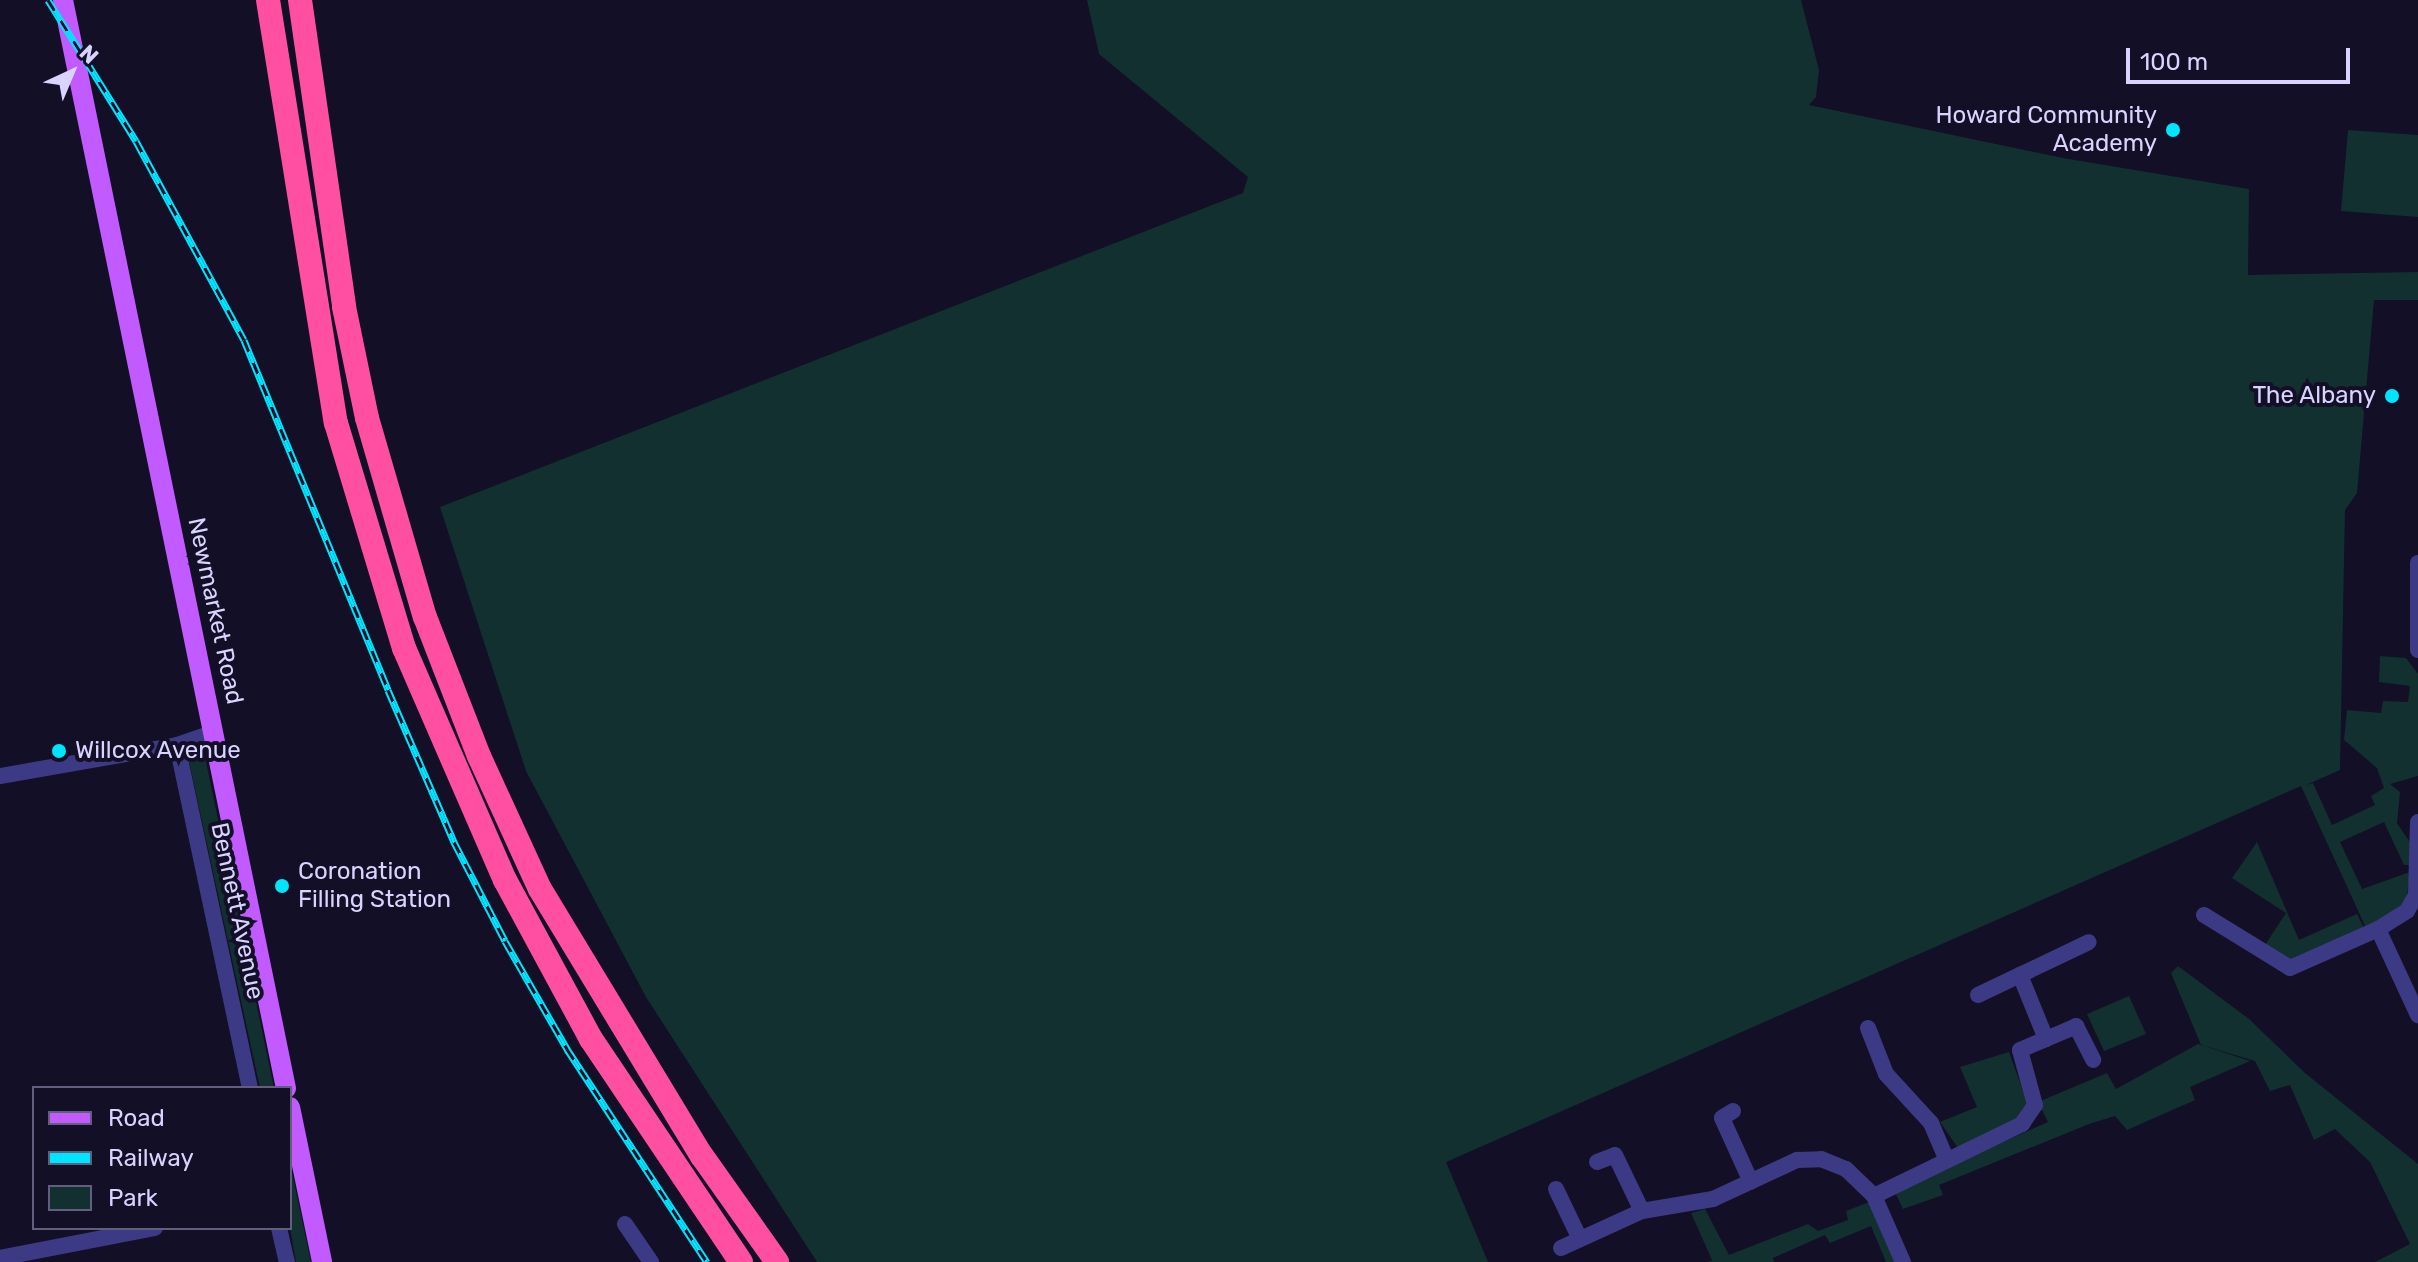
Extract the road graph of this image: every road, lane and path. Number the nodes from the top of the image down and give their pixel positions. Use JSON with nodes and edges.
{"nodes":[{"id":1,"x":63,"y":0,"type":"edge"},
{"id":2,"x":268,"y":0,"type":"edge"},
{"id":3,"x":300,"y":0,"type":"edge"},
{"id":4,"x":2418,"y":563,"type":"edge"},
{"id":5,"x":2418,"y":650,"type":"edge"},
{"id":6,"x":214,"y":732,"type":"junction"},
{"id":7,"x":177,"y":745,"type":"junction"},
{"id":8,"x":0,"y":776,"type":"edge"},
{"id":9,"x":2418,"y":822,"type":"edge"},
{"id":10,"x":2204,"y":915,"type":"dead end"},
{"id":11,"x":2378,"y":929,"type":"junction"},
{"id":12,"x":2089,"y":942,"type":"dead end"},
{"id":13,"x":2020,"y":975,"type":"junction"},
{"id":14,"x":1978,"y":995,"type":"dead end"},
{"id":15,"x":2418,"y":1015,"type":"edge"},
{"id":16,"x":1868,"y":1028,"type":"dead end"},
{"id":17,"x":2046,"y":1039,"type":"junction"},
{"id":18,"x":2093,"y":1060,"type":"dead end"},
{"id":19,"x":250,"y":1086,"type":"edge"},
{"id":20,"x":286,"y":1086,"type":"edge"},
{"id":21,"x":1733,"y":1111,"type":"dead end"},
{"id":22,"x":292,"y":1117,"type":"edge"},
{"id":23,"x":1946,"y":1158,"type":"junction"},
{"id":24,"x":1597,"y":1162,"type":"dead end"},
{"id":25,"x":1751,"y":1182,"type":"junction"},
{"id":26,"x":1556,"y":1189,"type":"dead end"},
{"id":27,"x":1874,"y":1196,"type":"junction"},
{"id":28,"x":1642,"y":1211,"type":"junction"},
{"id":29,"x":625,"y":1224,"type":"dead end"},
{"id":30,"x":145,"y":1230,"type":"edge"},
{"id":31,"x":279,"y":1230,"type":"edge"},
{"id":32,"x":1580,"y":1239,"type":"junction"},
{"id":33,"x":1561,"y":1248,"type":"dead end"},
{"id":34,"x":0,"y":1258,"type":"edge"},
{"id":35,"x":287,"y":1262,"type":"edge"},
{"id":36,"x":322,"y":1262,"type":"edge"},
{"id":37,"x":651,"y":1262,"type":"edge"},
{"id":38,"x":741,"y":1262,"type":"edge"},
{"id":39,"x":777,"y":1262,"type":"edge"},
{"id":40,"x":1903,"y":1262,"type":"edge"}],
"edges":[{"from":1,"to":6,"type":"main road","name":"Newmarket Road"},
{"from":2,"to":38,"type":"highway"},
{"from":3,"to":39,"type":"highway"},
{"from":4,"to":5,"type":"street"},
{"from":6,"to":7,"type":"street"},
{"from":6,"to":20,"type":"main road","name":"Newmarket Road"},
{"from":7,"to":8,"type":"street"},
{"from":7,"to":19,"type":"street","name":"Bennett Avenue"},
{"from":9,"to":11,"type":"street"},
{"from":10,"to":11,"type":"street"},
{"from":11,"to":15,"type":"street"},
{"from":12,"to":13,"type":"street"},
{"from":13,"to":14,"type":"street"},
{"from":13,"to":17,"type":"street"},
{"from":16,"to":23,"type":"street"},
{"from":17,"to":18,"type":"street"},
{"from":17,"to":23,"type":"street"},
{"from":21,"to":25,"type":"street"},
{"from":22,"to":36,"type":"main road"},
{"from":23,"to":27,"type":"street"},
{"from":24,"to":28,"type":"street"},
{"from":25,"to":27,"type":"street"},
{"from":25,"to":28,"type":"street"},
{"from":26,"to":32,"type":"street"},
{"from":27,"to":40,"type":"street"},
{"from":28,"to":32,"type":"street"},
{"from":29,"to":37,"type":"street"},
{"from":30,"to":34,"type":"street"},
{"from":31,"to":35,"type":"street"},
{"from":32,"to":33,"type":"street"}]}
